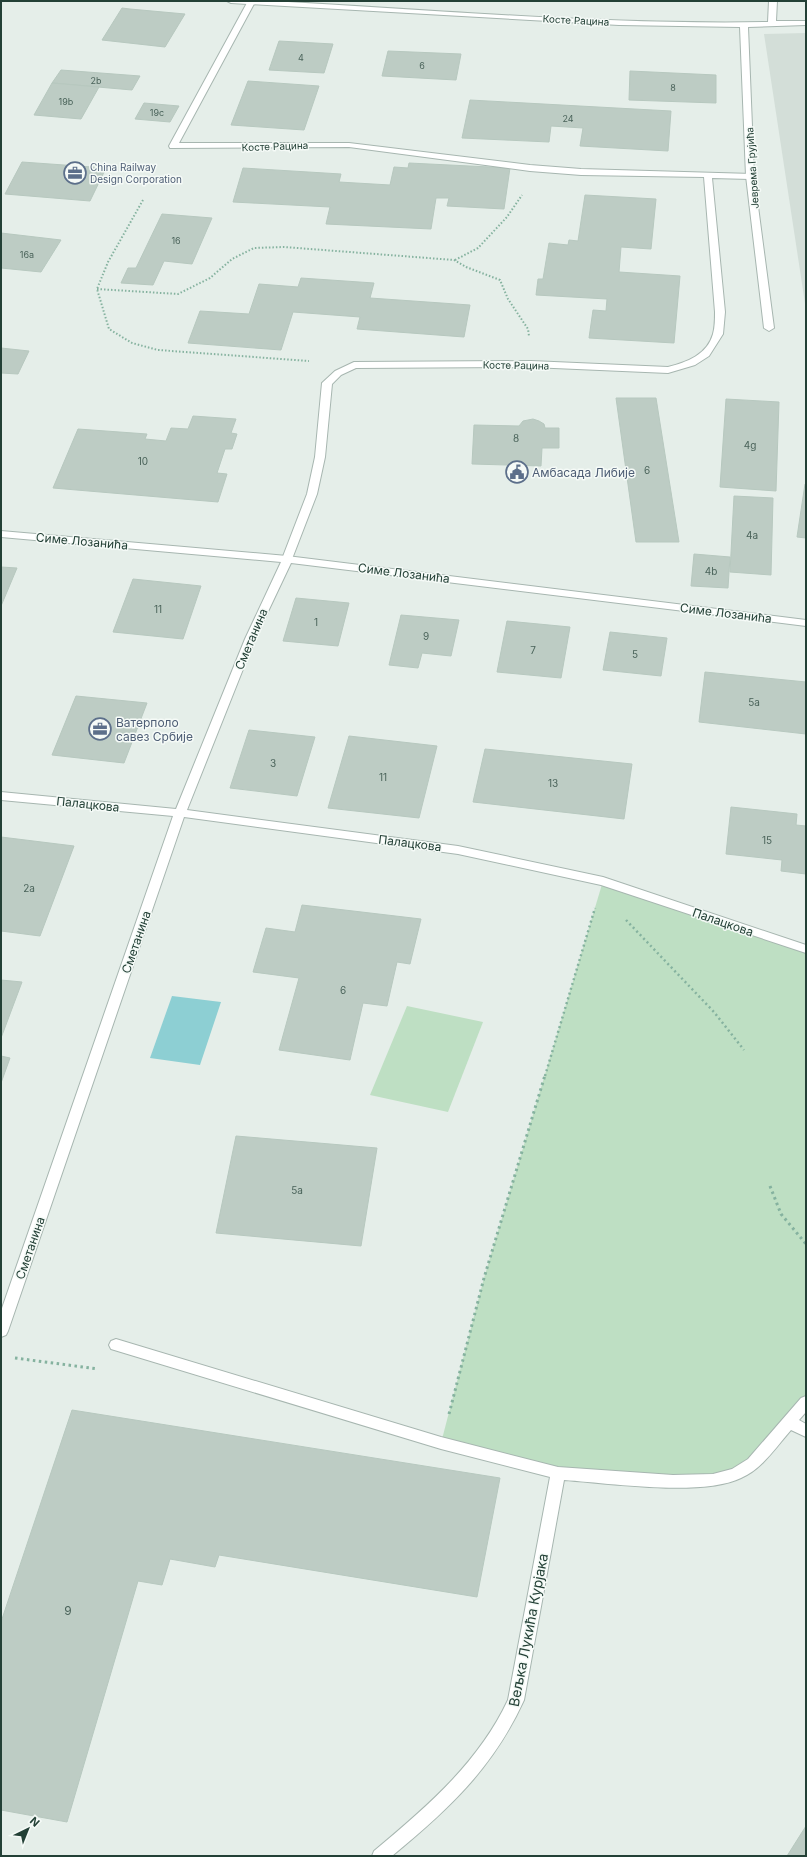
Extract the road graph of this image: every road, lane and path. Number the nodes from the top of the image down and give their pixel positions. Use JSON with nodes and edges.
{"nodes":[{"id":1,"x":231,"y":1,"type":"edge"},
{"id":2,"x":773,"y":1,"type":"edge"},
{"id":3,"x":251,"y":2,"type":"junction"},
{"id":4,"x":320,"y":3,"type":"edge"},
{"id":5,"x":806,"y":23,"type":"edge"},
{"id":6,"x":772,"y":24,"type":"junction"},
{"id":7,"x":744,"y":25,"type":"junction"},
{"id":8,"x":708,"y":176,"type":"junction"},
{"id":9,"x":750,"y":176,"type":"junction"},
{"id":10,"x":143,"y":200,"type":"dead end"},
{"id":11,"x":519,"y":201,"type":"dead end"},
{"id":12,"x":454,"y":260,"type":"junction"},
{"id":13,"x":97,"y":289,"type":"junction"},
{"id":14,"x":769,"y":328,"type":"dead end"},
{"id":15,"x":354,"y":364,"type":"junction"},
{"id":16,"x":531,"y":364,"type":"junction"},
{"id":17,"x":1,"y":534,"type":"edge"},
{"id":18,"x":286,"y":558,"type":"junction"},
{"id":19,"x":806,"y":623,"type":"edge"},
{"id":20,"x":1,"y":796,"type":"edge"},
{"id":21,"x":180,"y":813,"type":"junction"},
{"id":22,"x":603,"y":881,"type":"junction"},
{"id":23,"x":623,"y":918,"type":"dead end"},
{"id":24,"x":806,"y":949,"type":"edge"},
{"id":25,"x":744,"y":1050,"type":"dead end"},
{"id":26,"x":770,"y":1186,"type":"dead end"},
{"id":27,"x":806,"y":1244,"type":"edge"},
{"id":28,"x":1,"y":1331,"type":"edge"},
{"id":29,"x":116,"y":1344,"type":"joint"},
{"id":30,"x":9,"y":1358,"type":"dead end"},
{"id":31,"x":806,"y":1402,"type":"edge"},
{"id":32,"x":790,"y":1422,"type":"junction"},
{"id":33,"x":806,"y":1431,"type":"edge"},
{"id":34,"x":441,"y":1443,"type":"junction"},
{"id":35,"x":558,"y":1473,"type":"junction"},
{"id":36,"x":380,"y":1856,"type":"edge"}],
"edges":[{"from":1,"to":3,"type":"street","name":"Косте Рацина"},
{"from":2,"to":6,"type":"street"},
{"from":3,"to":4,"type":"street","name":"Косте Рацина"},
{"from":3,"to":8,"type":"street","name":"Косте Рацина"},
{"from":4,"to":7,"type":"street","name":"Косте Рацина"},
{"from":5,"to":6,"type":"street","name":"Косте Рацина"},
{"from":6,"to":7,"type":"street","name":"Косте Рацина"},
{"from":7,"to":9,"type":"street","name":"Јеврема Грујића"},
{"from":8,"to":9,"type":"street","name":"Косте Рацина"},
{"from":8,"to":16,"type":"street","name":"Косте Рацина"},
{"from":9,"to":14,"type":"street","name":"Јеврема Грујића"},
{"from":10,"to":13,"type":"path"},
{"from":11,"to":12,"type":"path"},
{"from":12,"to":13,"type":"path"},
{"from":12,"to":16,"type":"path"},
{"from":13,"to":15,"type":"path"},
{"from":15,"to":16,"type":"street","name":"Косте Рацина"},
{"from":15,"to":18,"type":"street"},
{"from":17,"to":18,"type":"street","name":"Симе Лозанића"},
{"from":18,"to":19,"type":"street","name":"Симе Лозанића"},
{"from":18,"to":21,"type":"street","name":"Сметанина"},
{"from":20,"to":21,"type":"street","name":"Палацкова"},
{"from":21,"to":22,"type":"street","name":"Палацкова"},
{"from":21,"to":28,"type":"street","name":"Сметанина"},
{"from":22,"to":24,"type":"street","name":"Палацкова"},
{"from":22,"to":34,"type":"path"},
{"from":23,"to":25,"type":"path"},
{"from":26,"to":27,"type":"path"},
{"from":29,"to":30,"type":"path"},
{"from":29,"to":34,"type":"street"},
{"from":31,"to":32,"type":"street"},
{"from":32,"to":33,"type":"street"},
{"from":32,"to":35,"type":"street"},
{"from":34,"to":35,"type":"street"},
{"from":35,"to":36,"type":"street","name":"Вељка Лукића Курјака"}]}
